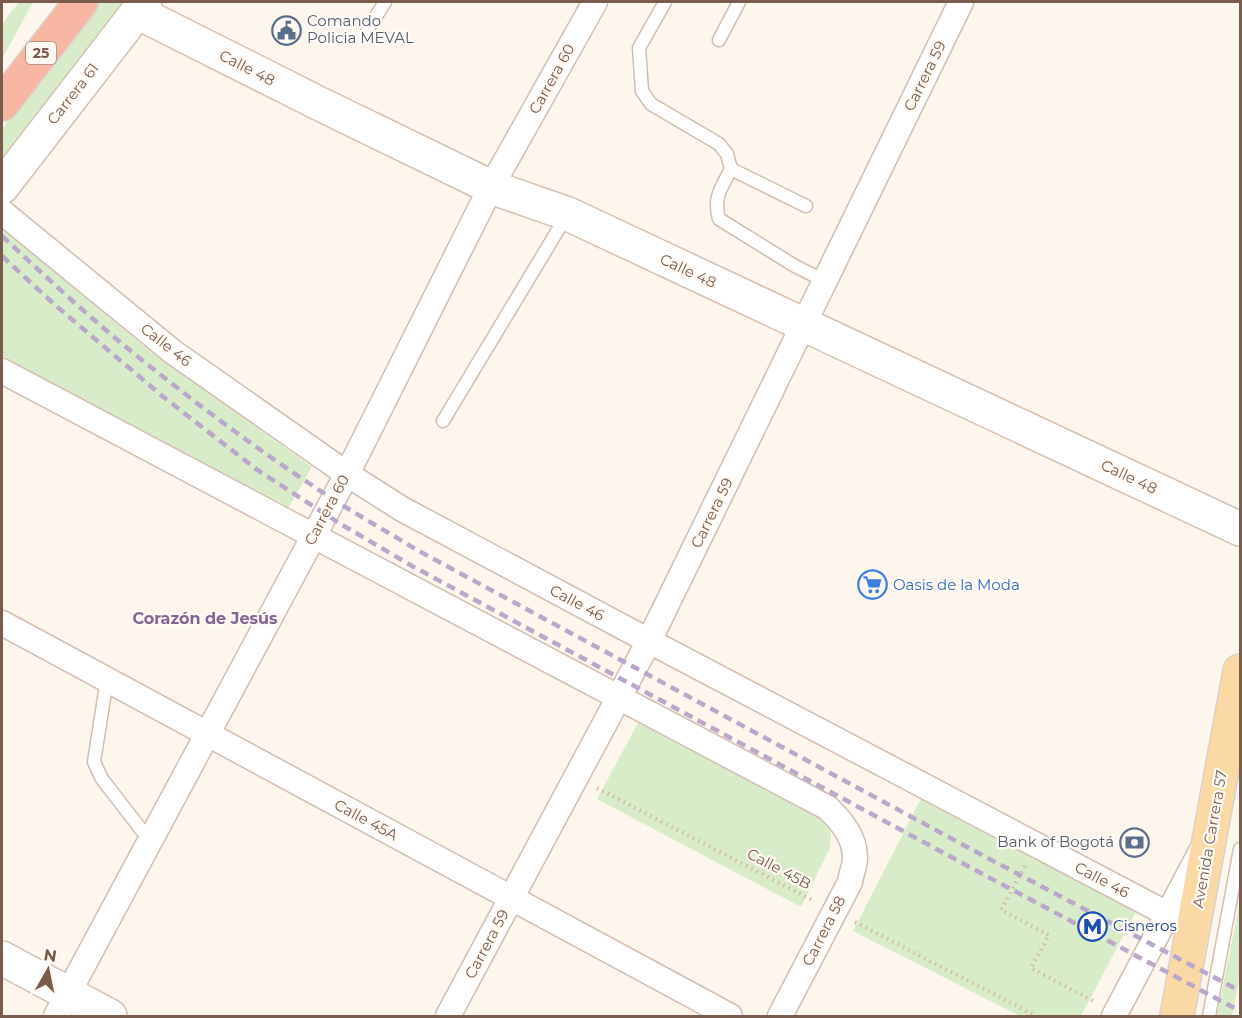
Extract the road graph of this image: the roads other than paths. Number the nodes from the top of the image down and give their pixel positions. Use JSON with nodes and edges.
{"nodes":[{"id":1,"x":51,"y":2,"type":"edge"},
{"id":2,"x":81,"y":2,"type":"edge"},
{"id":3,"x":385,"y":2,"type":"edge"},
{"id":4,"x":595,"y":2,"type":"edge"},
{"id":5,"x":665,"y":2,"type":"edge"},
{"id":6,"x":740,"y":2,"type":"edge"},
{"id":7,"x":961,"y":2,"type":"edge"},
{"id":8,"x":141,"y":7,"type":"edge"},
{"id":9,"x":368,"y":29,"type":"dead end"},
{"id":10,"x":719,"y":40,"type":"dead end"},
{"id":11,"x":2,"y":104,"type":"edge"},
{"id":12,"x":731,"y":169,"type":"junction"},
{"id":13,"x":2,"y":187,"type":"edge"},
{"id":14,"x":491,"y":187,"type":"junction"},
{"id":15,"x":806,"y":206,"type":"dead end"},
{"id":16,"x":2,"y":212,"type":"edge"},
{"id":17,"x":568,"y":214,"type":"junction"},
{"id":18,"x":825,"y":281,"type":"junction"},
{"id":19,"x":803,"y":324,"type":"junction"},
{"id":20,"x":2,"y":371,"type":"edge"},
{"id":21,"x":443,"y":421,"type":"dead end"},
{"id":22,"x":346,"y":474,"type":"junction"},
{"id":23,"x":1240,"y":529,"type":"edge"},
{"id":24,"x":314,"y":536,"type":"junction"},
{"id":25,"x":2,"y":623,"type":"edge"},
{"id":26,"x":649,"y":641,"type":"junction"},
{"id":27,"x":1240,"y":671,"type":"edge"},
{"id":28,"x":107,"y":680,"type":"junction"},
{"id":29,"x":619,"y":697,"type":"junction"},
{"id":30,"x":207,"y":734,"type":"junction"},
{"id":31,"x":150,"y":841,"type":"junction"},
{"id":32,"x":1240,"y":849,"type":"edge"},
{"id":33,"x":511,"y":898,"type":"junction"},
{"id":34,"x":1181,"y":921,"type":"junction"},
{"id":35,"x":2,"y":958,"type":"edge"},
{"id":36,"x":62,"y":1005,"type":"edge"},
{"id":37,"x":1186,"y":1014,"type":"edge"},
{"id":38,"x":110,"y":1017,"type":"edge"},
{"id":39,"x":448,"y":1017,"type":"edge"},
{"id":40,"x":730,"y":1017,"type":"edge"},
{"id":41,"x":780,"y":1017,"type":"edge"},
{"id":42,"x":1114,"y":1017,"type":"edge"}],
"edges":[{"from":1,"to":11,"type":"highway"},
{"from":2,"to":11,"type":"highway","number":"25"},
{"from":3,"to":9,"type":"lane"},
{"from":4,"to":14,"type":"street","name":"Carrera 60"},
{"from":5,"to":12,"type":"lane"},
{"from":6,"to":10,"type":"lane"},
{"from":7,"to":18,"type":"street","name":"Carrera 59"},
{"from":8,"to":13,"type":"street","name":"Carrera 61"},
{"from":8,"to":14,"type":"street","name":"Calle 48"},
{"from":12,"to":15,"type":"lane"},
{"from":12,"to":18,"type":"lane"},
{"from":14,"to":17,"type":"street","name":"Calle 48"},
{"from":14,"to":22,"type":"street","name":"Carrera 60"},
{"from":16,"to":22,"type":"street","name":"Calle 46"},
{"from":17,"to":19,"type":"street","name":"Calle 48"},
{"from":17,"to":21,"type":"lane"},
{"from":18,"to":19,"type":"street","name":"Carrera 59"},
{"from":19,"to":23,"type":"street","name":"Calle 48"},
{"from":19,"to":26,"type":"street","name":"Carrera 59"},
{"from":20,"to":24,"type":"street"},
{"from":22,"to":24,"type":"street","name":"Carrera 60"},
{"from":22,"to":26,"type":"street","name":"Calle 46"},
{"from":24,"to":29,"type":"street"},
{"from":24,"to":30,"type":"street","name":"Carrera 60"},
{"from":25,"to":28,"type":"street","name":"Calle 45A"},
{"from":26,"to":29,"type":"street","name":"Carrera 59"},
{"from":26,"to":34,"type":"street","name":"Calle 46"},
{"from":27,"to":34,"type":"main road","name":"Avenida Carrera 57"},
{"from":28,"to":30,"type":"street","name":"Calle 45A"},
{"from":28,"to":31,"type":"lane"},
{"from":29,"to":33,"type":"street","name":"Carrera 59"},
{"from":29,"to":41,"type":"street","name":"Carrera 58"},
{"from":30,"to":31,"type":"street","name":"Carrera 60"},
{"from":30,"to":33,"type":"street","name":"Calle 45A"},
{"from":31,"to":36,"type":"street","name":"Carrera 60"},
{"from":32,"to":37,"type":"lane"},
{"from":33,"to":39,"type":"street","name":"Carrera 59"},
{"from":33,"to":40,"type":"street","name":"Calle 45A"},
{"from":34,"to":37,"type":"main road","name":"Avenida Carrera 57"},
{"from":34,"to":42,"type":"street"},
{"from":35,"to":36,"type":"street"},
{"from":36,"to":38,"type":"street"}]}
